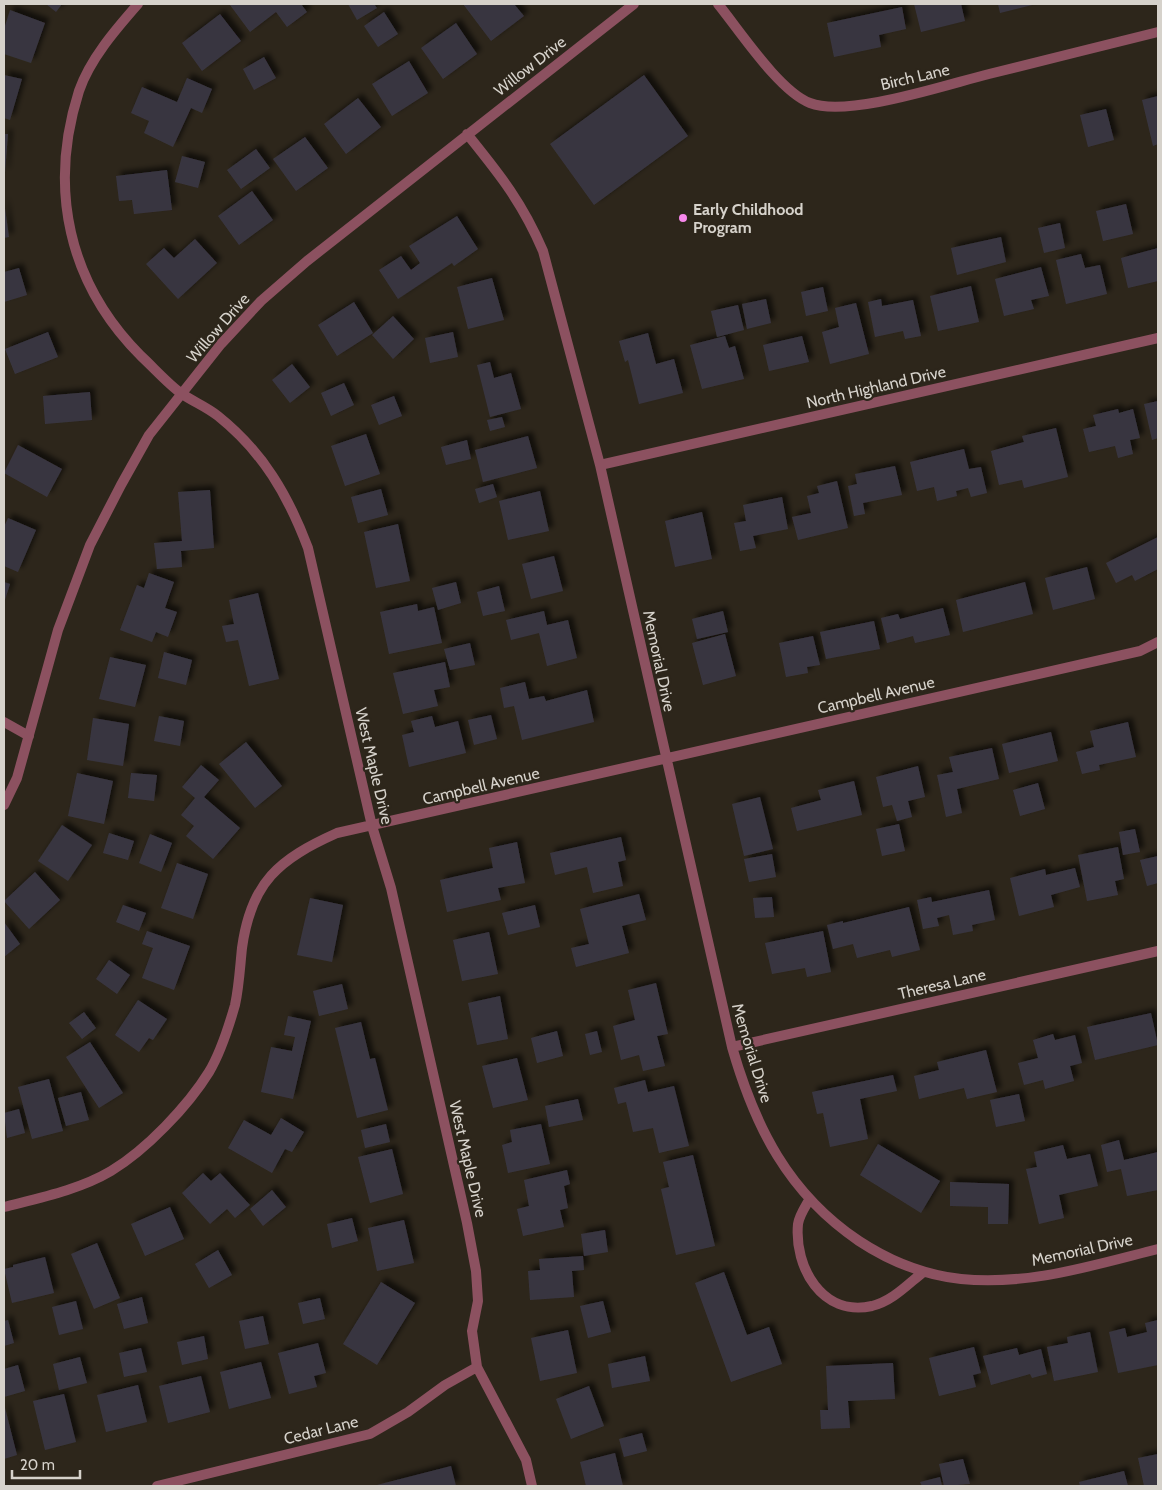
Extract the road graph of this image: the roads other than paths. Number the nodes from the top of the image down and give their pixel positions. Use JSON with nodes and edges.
{"nodes":[{"id":1,"x":138,"y":4,"type":"edge"},
{"id":2,"x":634,"y":4,"type":"edge"},
{"id":3,"x":718,"y":4,"type":"edge"},
{"id":4,"x":1158,"y":32,"type":"edge"},
{"id":5,"x":467,"y":134,"type":"junction"},
{"id":6,"x":1158,"y":338,"type":"edge"},
{"id":7,"x":181,"y":394,"type":"junction"},
{"id":8,"x":600,"y":465,"type":"junction"},
{"id":9,"x":1158,"y":642,"type":"edge"},
{"id":10,"x":4,"y":722,"type":"edge"},
{"id":11,"x":29,"y":736,"type":"junction"},
{"id":12,"x":665,"y":759,"type":"junction"},
{"id":13,"x":4,"y":805,"type":"edge"},
{"id":14,"x":372,"y":826,"type":"junction"},
{"id":15,"x":1158,"y":951,"type":"edge"},
{"id":16,"x":732,"y":1047,"type":"junction"},
{"id":17,"x":809,"y":1200,"type":"junction"},
{"id":18,"x":4,"y":1207,"type":"edge"},
{"id":19,"x":1158,"y":1249,"type":"edge"},
{"id":20,"x":922,"y":1273,"type":"junction"},
{"id":21,"x":477,"y":1367,"type":"junction"},
{"id":22,"x":157,"y":1486,"type":"edge"},
{"id":23,"x":532,"y":1486,"type":"edge"}],
"edges":[{"from":1,"to":7,"type":"street","name":"West Maple Drive"},
{"from":2,"to":5,"type":"street","name":"Willow Drive"},
{"from":3,"to":4,"type":"street","name":"Birch Lane"},
{"from":5,"to":7,"type":"street","name":"Willow Drive"},
{"from":5,"to":8,"type":"street","name":"Memorial Drive"},
{"from":6,"to":8,"type":"street","name":"North Highland Drive"},
{"from":7,"to":11,"type":"street","name":"Willow Drive"},
{"from":7,"to":14,"type":"street","name":"West Maple Drive"},
{"from":8,"to":12,"type":"street","name":"Memorial Drive"},
{"from":9,"to":12,"type":"street","name":"Campbell Avenue"},
{"from":10,"to":11,"type":"street"},
{"from":11,"to":13,"type":"street","name":"Willow Drive"},
{"from":12,"to":14,"type":"street","name":"Campbell Avenue"},
{"from":12,"to":16,"type":"street","name":"Memorial Drive"},
{"from":14,"to":18,"type":"street","name":"Campbell Avenue"},
{"from":14,"to":21,"type":"street","name":"West Maple Drive"},
{"from":15,"to":16,"type":"street","name":"Theresa Lane"},
{"from":16,"to":17,"type":"street","name":"Memorial Drive"},
{"from":17,"to":20,"type":"street","name":"Memorial Drive"},
{"from":17,"to":20,"type":"street"},
{"from":19,"to":20,"type":"street","name":"Memorial Drive"},
{"from":21,"to":22,"type":"street","name":"Cedar Lane"},
{"from":21,"to":23,"type":"street","name":"West Maple Drive"}]}
